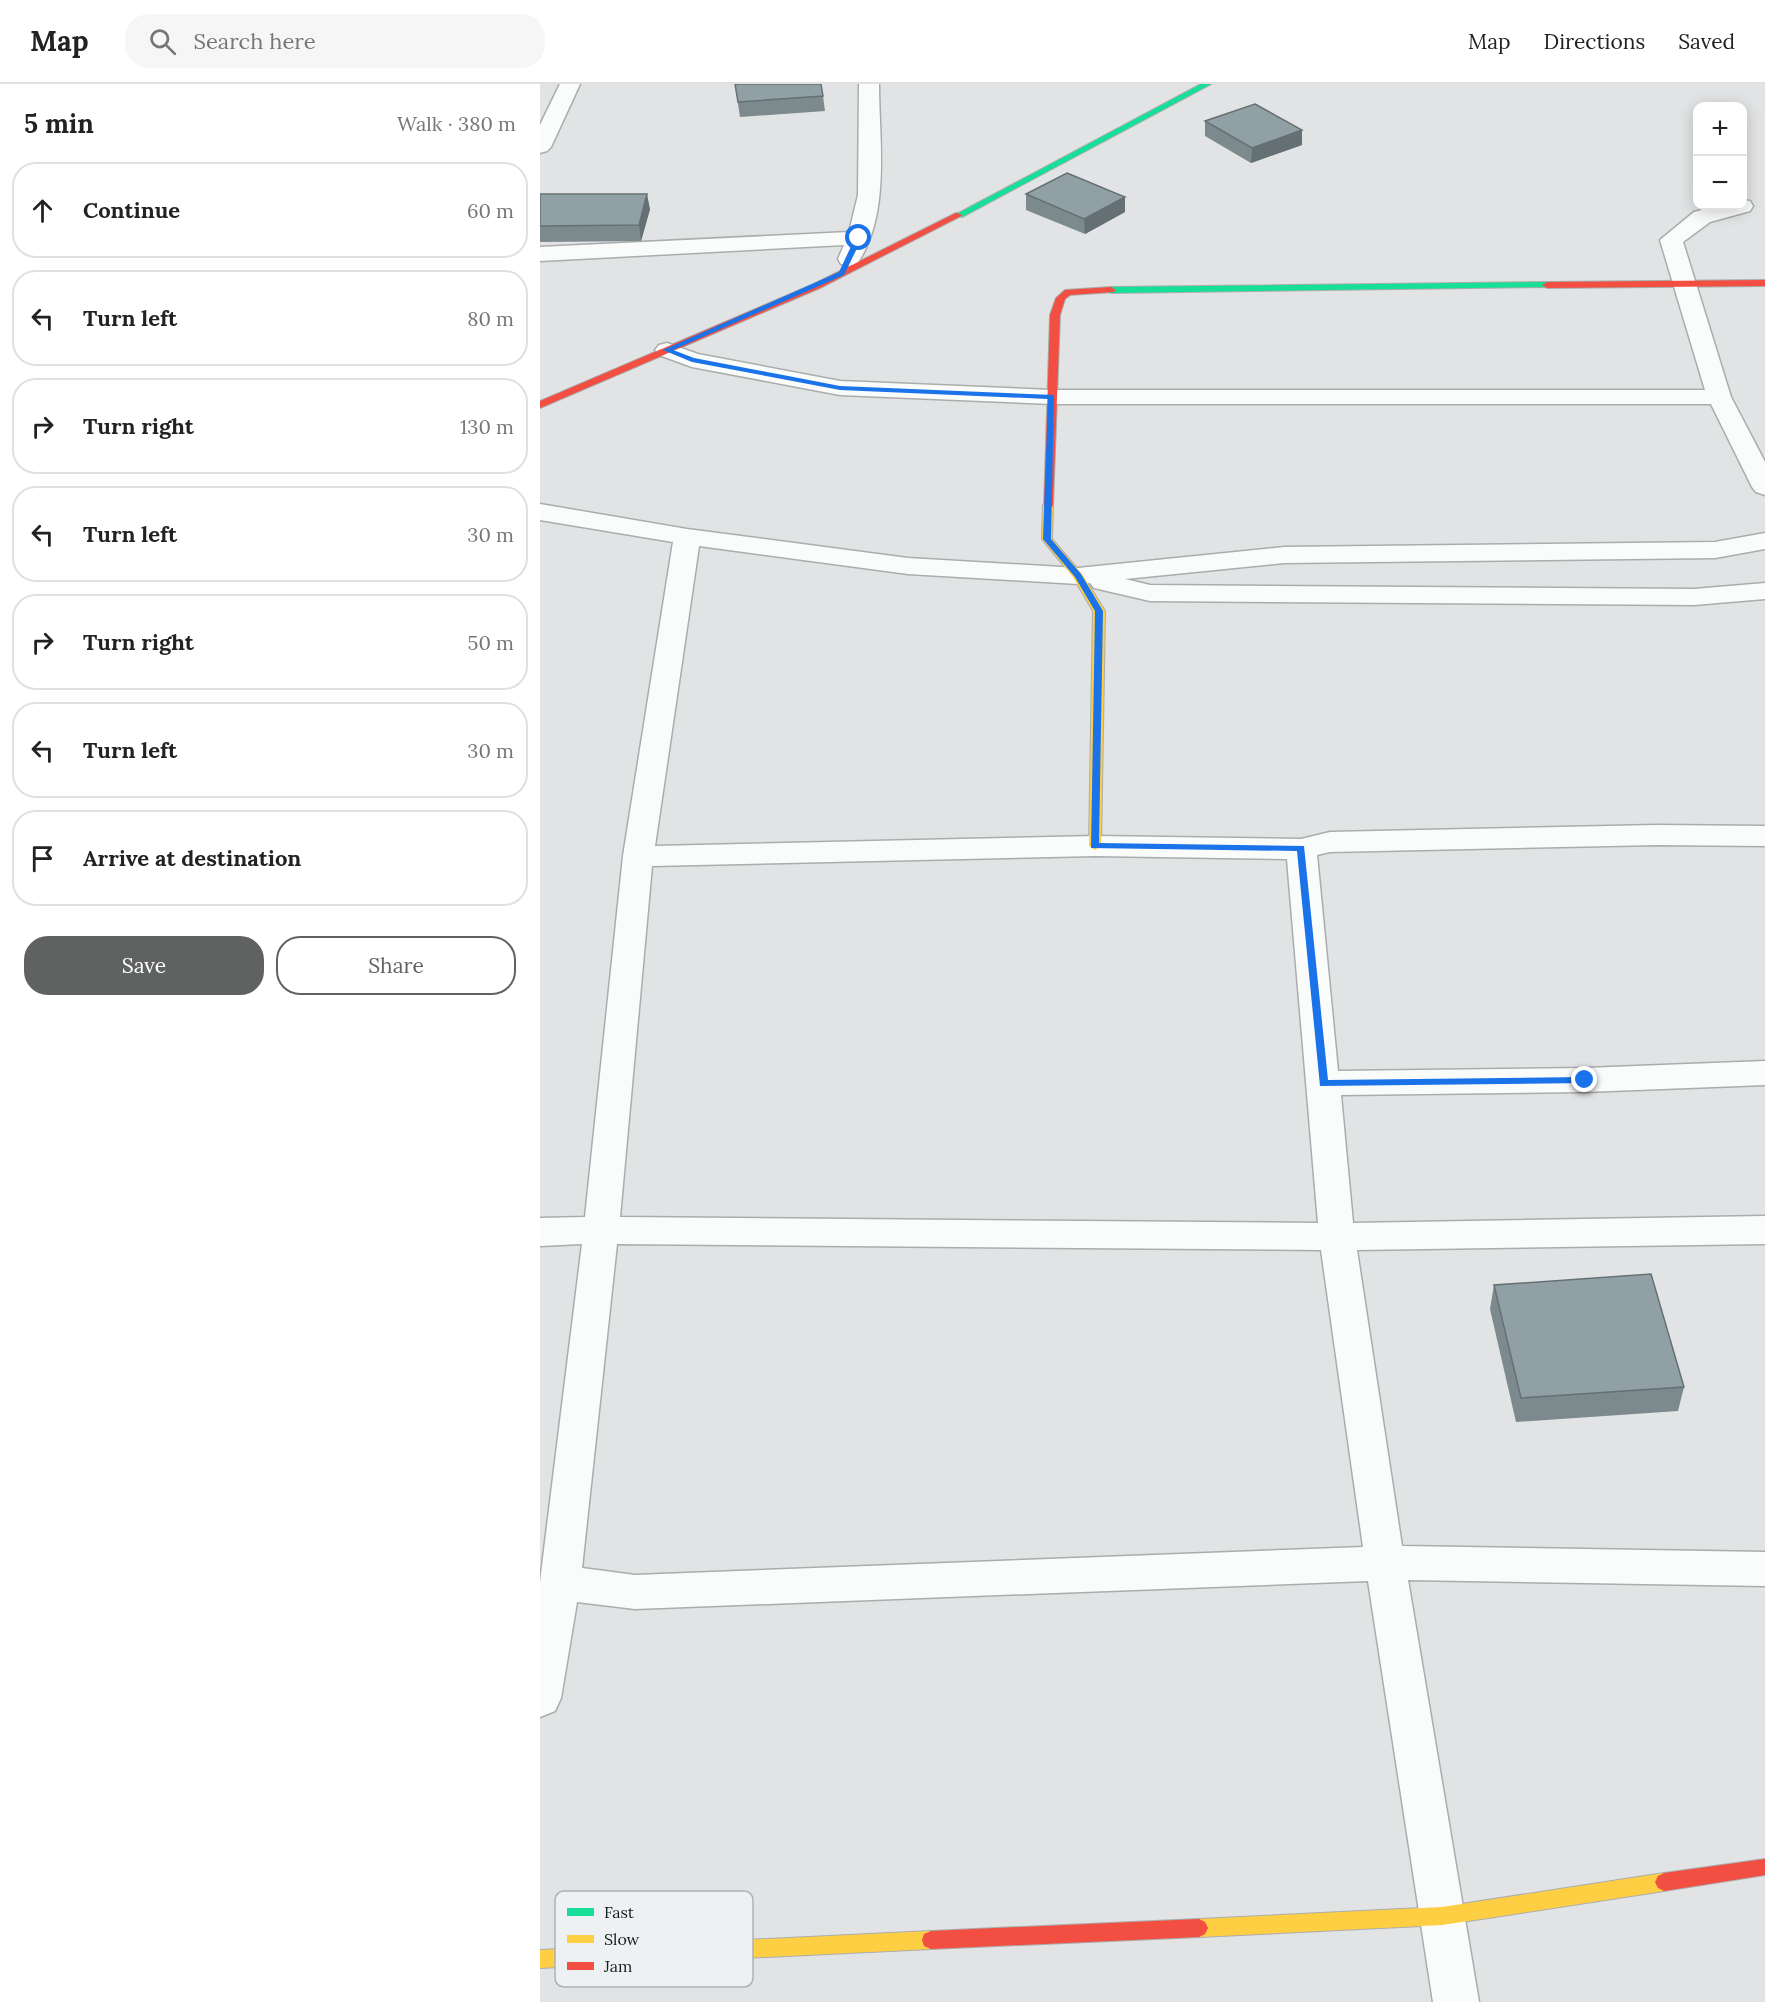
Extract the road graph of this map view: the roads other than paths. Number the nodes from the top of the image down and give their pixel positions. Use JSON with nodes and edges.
{"nodes":[{"id":1,"x":570,"y":84,"type":"edge"},
{"id":2,"x":869,"y":84,"type":"edge"},
{"id":3,"x":1207,"y":84,"type":"edge"},
{"id":4,"x":540,"y":147,"type":"edge"},
{"id":5,"x":1765,"y":201,"type":"edge"},
{"id":6,"x":1747,"y":205,"type":"edge"},
{"id":7,"x":1727,"y":210,"type":"edge"},
{"id":8,"x":859,"y":238,"type":"junction"},
{"id":9,"x":540,"y":254,"type":"edge"},
{"id":10,"x":842,"y":274,"type":"junction"},
{"id":11,"x":1682,"y":282,"type":"junction"},
{"id":12,"x":1765,"y":283,"type":"edge"},
{"id":13,"x":667,"y":350,"type":"junction"},
{"id":14,"x":1052,"y":397,"type":"junction"},
{"id":15,"x":1719,"y":397,"type":"junction"},
{"id":16,"x":540,"y":405,"type":"edge"},
{"id":17,"x":1765,"y":487,"type":"edge"},
{"id":18,"x":540,"y":512,"type":"edge"},
{"id":19,"x":687,"y":537,"type":"junction"},
{"id":20,"x":1765,"y":541,"type":"edge"},
{"id":21,"x":1078,"y":576,"type":"junction"},
{"id":22,"x":1765,"y":591,"type":"edge"},
{"id":23,"x":1765,"y":836,"type":"edge"},
{"id":24,"x":1095,"y":846,"type":"junction"},
{"id":25,"x":1301,"y":849,"type":"junction"},
{"id":26,"x":638,"y":855,"type":"junction"},
{"id":27,"x":1765,"y":1073,"type":"edge"},
{"id":28,"x":1323,"y":1083,"type":"junction"},
{"id":29,"x":601,"y":1230,"type":"junction"},
{"id":30,"x":1765,"y":1230,"type":"edge"},
{"id":31,"x":540,"y":1232,"type":"edge"},
{"id":32,"x":1337,"y":1238,"type":"junction"},
{"id":33,"x":1385,"y":1563,"type":"junction"},
{"id":34,"x":1765,"y":1569,"type":"edge"},
{"id":35,"x":560,"y":1583,"type":"junction"},
{"id":36,"x":540,"y":1698,"type":"edge"},
{"id":37,"x":1765,"y":1867,"type":"edge"},
{"id":38,"x":1442,"y":1916,"type":"junction"},
{"id":39,"x":753,"y":1949,"type":"edge"},
{"id":40,"x":555,"y":1958,"type":"edge"},
{"id":41,"x":540,"y":1959,"type":"edge"},
{"id":42,"x":1456,"y":2002,"type":"edge"}],
"edges":[{"from":1,"to":4,"type":"street"},
{"from":2,"to":8,"type":"street"},
{"from":3,"to":10,"type":"street"},
{"from":5,"to":6,"type":"street"},
{"from":7,"to":11,"type":"street"},
{"from":8,"to":9,"type":"street"},
{"from":8,"to":10,"type":"street"},
{"from":10,"to":13,"type":"street"},
{"from":11,"to":12,"type":"street"},
{"from":11,"to":14,"type":"street"},
{"from":11,"to":15,"type":"street"},
{"from":13,"to":14,"type":"street"},
{"from":13,"to":16,"type":"street"},
{"from":14,"to":15,"type":"street"},
{"from":14,"to":21,"type":"street"},
{"from":15,"to":17,"type":"street"},
{"from":18,"to":19,"type":"street"},
{"from":19,"to":21,"type":"street"},
{"from":19,"to":26,"type":"street"},
{"from":20,"to":21,"type":"street"},
{"from":21,"to":22,"type":"street"},
{"from":21,"to":24,"type":"street"},
{"from":23,"to":25,"type":"street"},
{"from":24,"to":25,"type":"street"},
{"from":24,"to":26,"type":"street"},
{"from":25,"to":28,"type":"street"},
{"from":26,"to":29,"type":"street"},
{"from":27,"to":28,"type":"street"},
{"from":28,"to":32,"type":"street"},
{"from":29,"to":31,"type":"street"},
{"from":29,"to":32,"type":"street"},
{"from":29,"to":35,"type":"street"},
{"from":30,"to":32,"type":"street"},
{"from":32,"to":33,"type":"street"},
{"from":33,"to":34,"type":"street"},
{"from":33,"to":35,"type":"street"},
{"from":33,"to":38,"type":"street"},
{"from":35,"to":36,"type":"street"},
{"from":37,"to":38,"type":"street"},
{"from":38,"to":39,"type":"street"},
{"from":38,"to":42,"type":"street"},
{"from":40,"to":41,"type":"street"}]}
